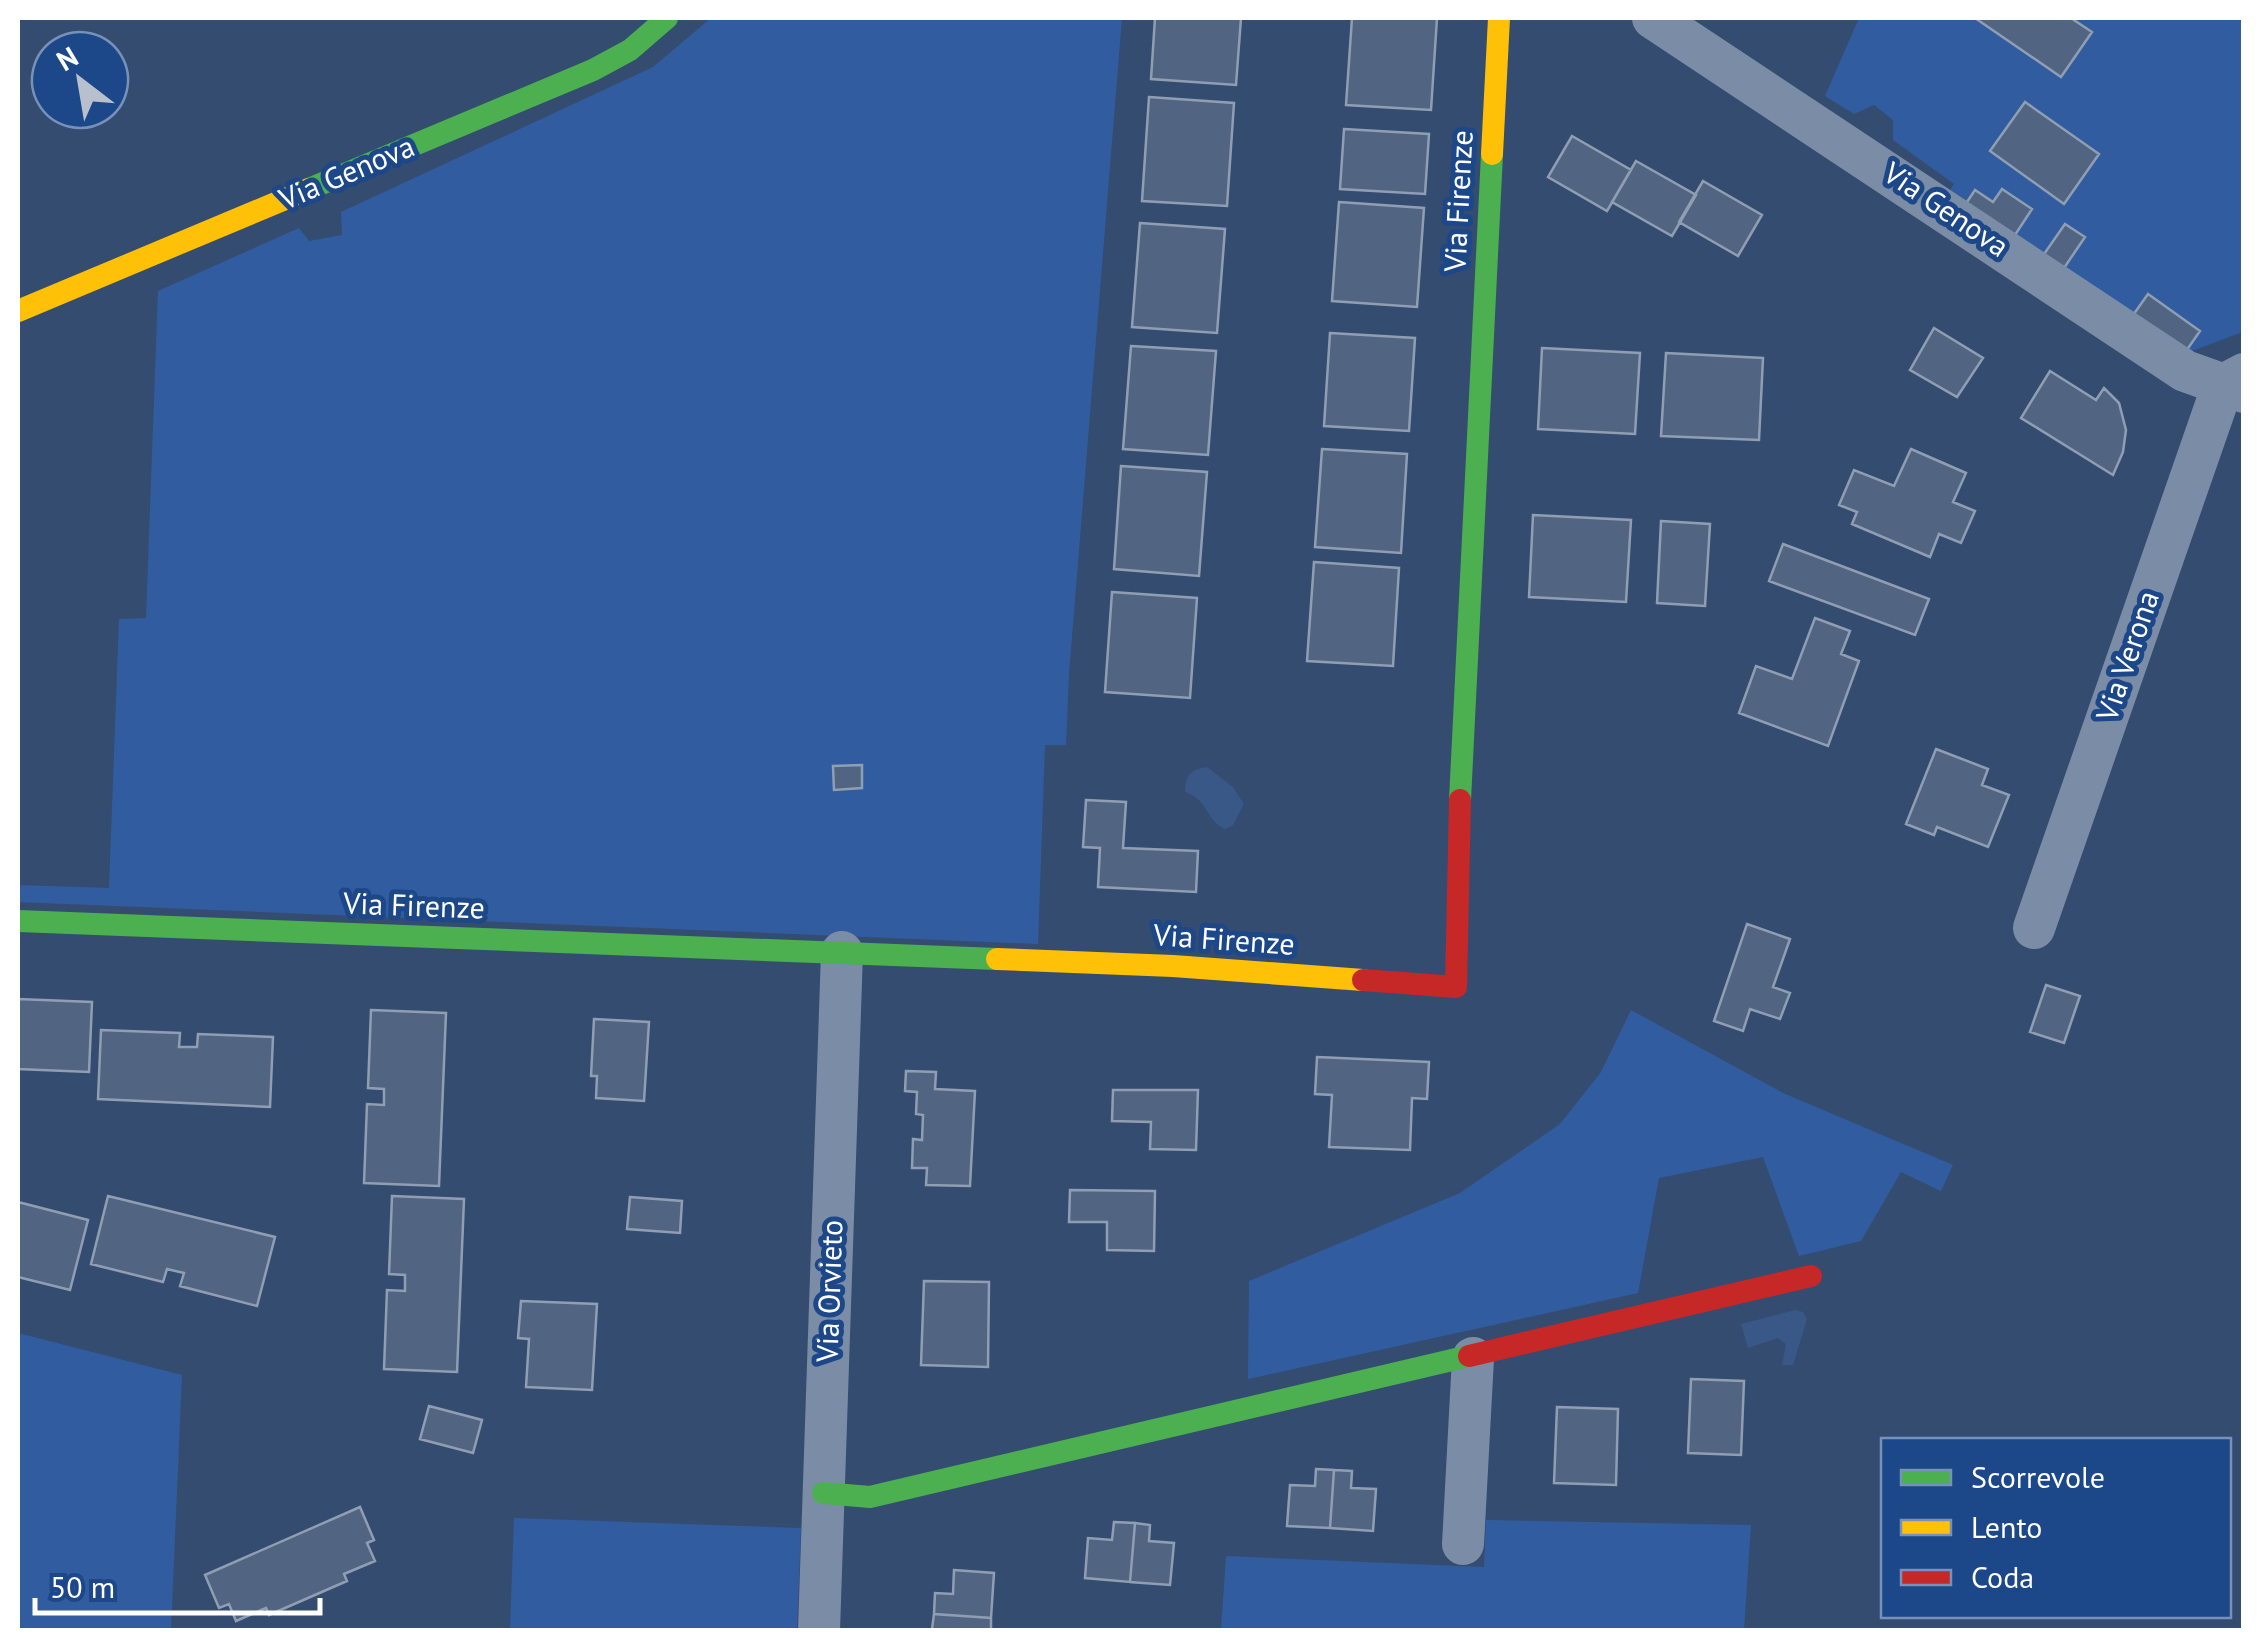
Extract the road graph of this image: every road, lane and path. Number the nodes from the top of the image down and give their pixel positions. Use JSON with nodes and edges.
{"nodes":[{"id":1,"x":667,"y":18,"type":"edge"},
{"id":2,"x":1499,"y":18,"type":"edge"},
{"id":3,"x":1652,"y":18,"type":"edge"},
{"id":4,"x":18,"y":311,"type":"edge"},
{"id":5,"x":2237,"y":384,"type":"edge"},
{"id":6,"x":18,"y":920,"type":"edge"},
{"id":7,"x":2034,"y":928,"type":"dead end"},
{"id":8,"x":842,"y":952,"type":"junction"},
{"id":9,"x":1811,"y":1276,"type":"dead end"},
{"id":10,"x":1473,"y":1358,"type":"junction"},
{"id":11,"x":823,"y":1493,"type":"junction"},
{"id":12,"x":1463,"y":1544,"type":"dead end"},
{"id":13,"x":819,"y":1630,"type":"edge"}],
"edges":[{"from":1,"to":4,"type":"street","name":"Via Genova"},
{"from":2,"to":8,"type":"street","name":"Via Firenze"},
{"from":3,"to":5,"type":"street","name":"Via Genova"},
{"from":5,"to":7,"type":"street","name":"Via Verona"},
{"from":6,"to":8,"type":"street","name":"Via Firenze"},
{"from":8,"to":11,"type":"street","name":"Via Orvieto"},
{"from":9,"to":10,"type":"street"},
{"from":10,"to":11,"type":"street"},
{"from":10,"to":12,"type":"street"},
{"from":11,"to":13,"type":"street","name":"Via Orvieto"}]}
